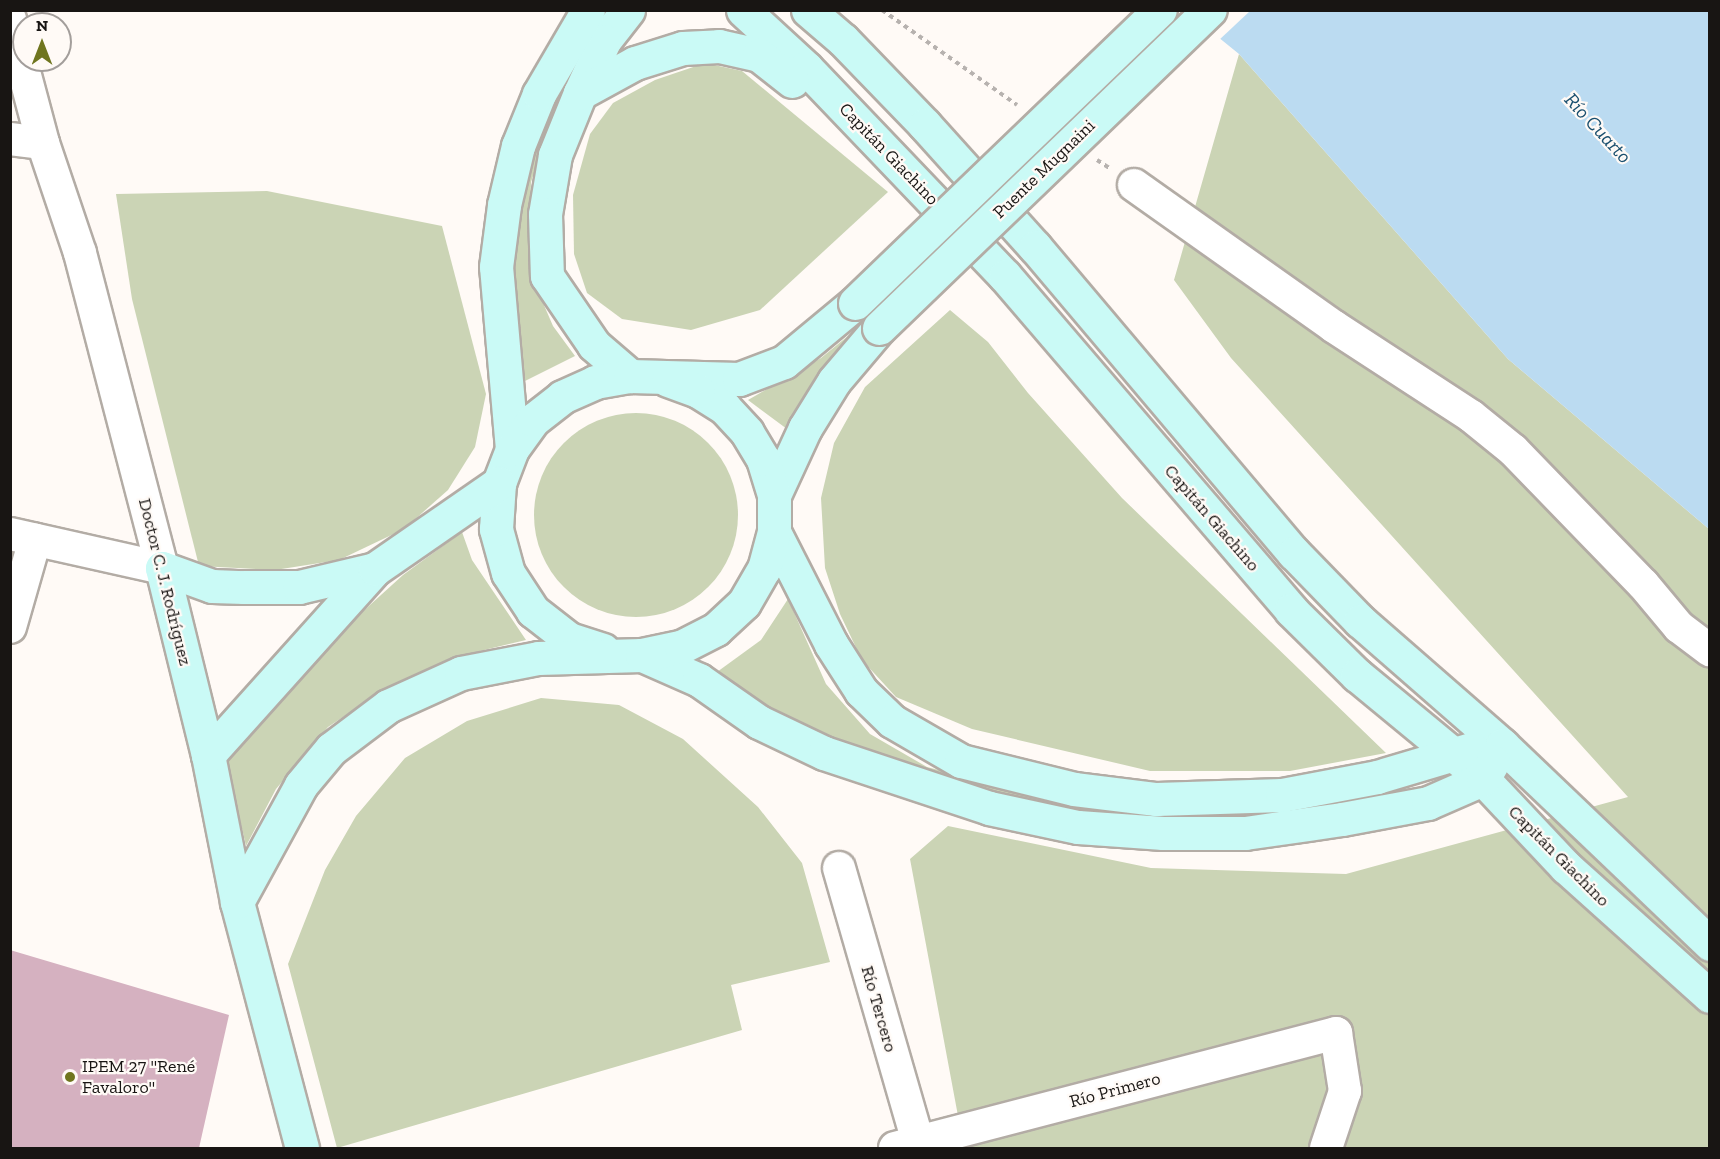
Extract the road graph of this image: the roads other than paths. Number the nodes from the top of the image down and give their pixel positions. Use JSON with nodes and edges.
{"nodes":[{"id":1,"x":588,"y":10,"type":"edge"},
{"id":2,"x":628,"y":10,"type":"edge"},
{"id":3,"x":743,"y":10,"type":"edge"},
{"id":4,"x":808,"y":10,"type":"edge"},
{"id":5,"x":1160,"y":10,"type":"edge"},
{"id":6,"x":1210,"y":10,"type":"edge"},
{"id":7,"x":10,"y":19,"type":"edge"},
{"id":8,"x":580,"y":93,"type":"junction"},
{"id":9,"x":10,"y":139,"type":"edge"},
{"id":10,"x":43,"y":143,"type":"junction"},
{"id":11,"x":892,"y":156,"type":"junction"},
{"id":12,"x":1134,"y":185,"type":"road end"},
{"id":13,"x":630,"y":376,"type":"junction"},
{"id":14,"x":668,"y":380,"type":"junction"},
{"id":15,"x":512,"y":449,"type":"junction"},
{"id":16,"x":499,"y":483,"type":"junction"},
{"id":17,"x":774,"y":495,"type":"junction"},
{"id":18,"x":774,"y":532,"type":"junction"},
{"id":19,"x":23,"y":537,"type":"edge"},
{"id":20,"x":162,"y":568,"type":"junction"},
{"id":21,"x":375,"y":569,"type":"junction"},
{"id":22,"x":10,"y":627,"type":"edge"},
{"id":23,"x":1710,"y":650,"type":"edge"},
{"id":24,"x":628,"y":654,"type":"junction"},
{"id":25,"x":1502,"y":745,"type":"junction"},
{"id":26,"x":1453,"y":752,"type":"junction"},
{"id":27,"x":208,"y":755,"type":"junction"},
{"id":28,"x":1483,"y":779,"type":"junction"},
{"id":29,"x":838,"y":868,"type":"dead end"},
{"id":30,"x":237,"y":902,"type":"junction"},
{"id":31,"x":1710,"y":944,"type":"edge"},
{"id":32,"x":1710,"y":996,"type":"edge"},
{"id":33,"x":911,"y":1146,"type":"edge"},
{"id":34,"x":302,"y":1149,"type":"edge"},
{"id":35,"x":1326,"y":1149,"type":"edge"}],
"edges":[{"from":1,"to":15,"type":"main road"},
{"from":2,"to":8,"type":"main road"},
{"from":3,"to":11,"type":"main road","name":"Capitán Giachino"},
{"from":4,"to":25,"type":"main road"},
{"from":5,"to":14,"type":"main road","name":"Puente Mugnaini","bridge":true},
{"from":6,"to":17,"type":"main road","name":"Puente Mugnaini","bridge":true},
{"from":7,"to":10,"type":"street","name":"Doctor C. J. Rodríguez"},
{"from":8,"to":11,"type":"main road"},
{"from":8,"to":13,"type":"main road"},
{"from":9,"to":10,"type":"street"},
{"from":10,"to":20,"type":"street","name":"Doctor C. J. Rodríguez"},
{"from":11,"to":26,"type":"main road","name":"Capitán Giachino"},
{"from":12,"to":23,"type":"street"},
{"from":13,"to":14,"type":"main road"},
{"from":13,"to":15,"type":"main road"},
{"from":14,"to":17,"type":"main road"},
{"from":15,"to":16,"type":"main road"},
{"from":16,"to":21,"type":"main road"},
{"from":16,"to":24,"type":"main road"},
{"from":17,"to":18,"type":"main road"},
{"from":18,"to":24,"type":"main road"},
{"from":18,"to":26,"type":"main road"},
{"from":19,"to":20,"type":"street"},
{"from":19,"to":22,"type":"street"},
{"from":20,"to":21,"type":"main road"},
{"from":20,"to":27,"type":"main road","name":"Doctor C. J. Rodríguez"},
{"from":21,"to":27,"type":"main road"},
{"from":24,"to":28,"type":"main road"},
{"from":24,"to":30,"type":"main road"},
{"from":25,"to":26,"type":"main road"},
{"from":25,"to":28,"type":"main road"},
{"from":25,"to":31,"type":"main road"},
{"from":26,"to":28,"type":"main road","name":"Capitán Giachino"},
{"from":27,"to":30,"type":"main road","name":"Doctor C. J. Rodríguez"},
{"from":28,"to":32,"type":"main road","name":"Capitán Giachino"},
{"from":29,"to":33,"type":"street","name":"Río Tercero"},
{"from":30,"to":34,"type":"main road","name":"Doctor C. J. Rodríguez"},
{"from":33,"to":35,"type":"street","name":"Río Primero"}]}
